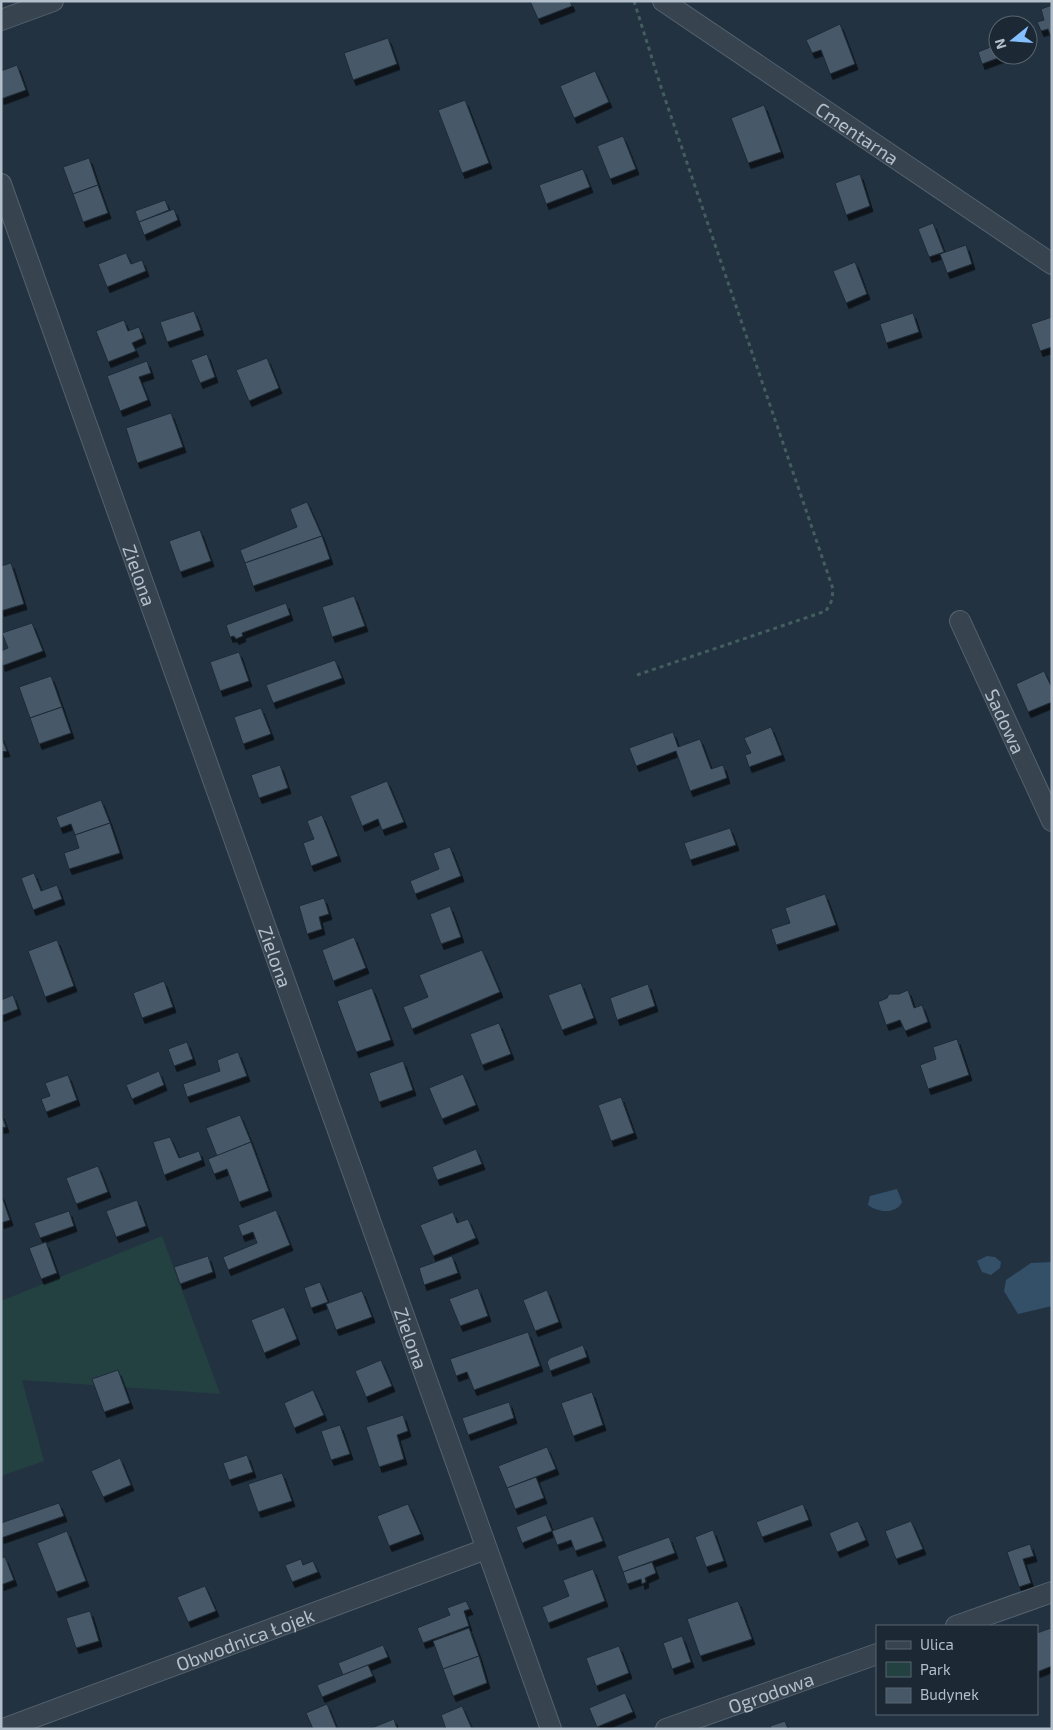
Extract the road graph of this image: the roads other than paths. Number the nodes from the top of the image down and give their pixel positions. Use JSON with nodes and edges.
{"nodes":[{"id":1,"x":53,"y":1,"type":"edge"},
{"id":2,"x":663,"y":1,"type":"edge"},
{"id":3,"x":1,"y":20,"type":"edge"},
{"id":4,"x":1,"y":184,"type":"edge"},
{"id":5,"x":1052,"y":264,"type":"edge"},
{"id":6,"x":960,"y":621,"type":"dead end"},
{"id":7,"x":1052,"y":821,"type":"edge"},
{"id":8,"x":486,"y":1549,"type":"junction"},
{"id":9,"x":1052,"y":1592,"type":"edge"},
{"id":10,"x":959,"y":1625,"type":"edge"},
{"id":11,"x":876,"y":1654,"type":"edge"},
{"id":12,"x":3,"y":1729,"type":"edge"},
{"id":13,"x":551,"y":1729,"type":"edge"},
{"id":14,"x":666,"y":1729,"type":"edge"}],
"edges":[{"from":1,"to":3,"type":"street"},
{"from":2,"to":5,"type":"street","name":"Cmentarna"},
{"from":4,"to":8,"type":"street","name":"Zielona"},
{"from":6,"to":7,"type":"street","name":"Sadowa"},
{"from":8,"to":12,"type":"street","name":"Obwodnica Łojek"},
{"from":8,"to":13,"type":"street","name":"Zielona"},
{"from":9,"to":10,"type":"street"},
{"from":11,"to":14,"type":"street","name":"Ogrodowa"}]}
